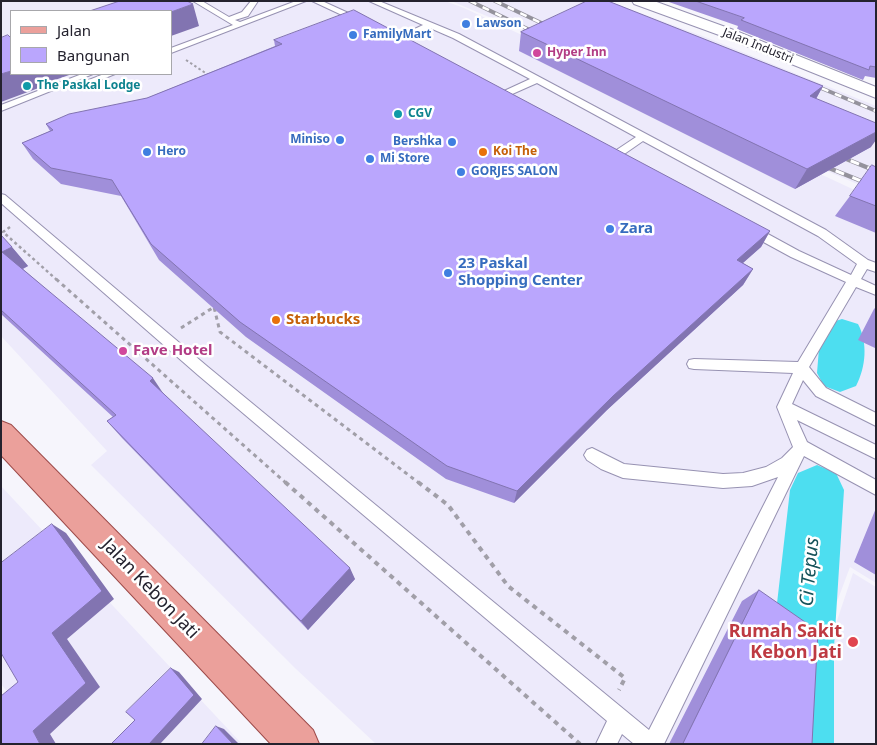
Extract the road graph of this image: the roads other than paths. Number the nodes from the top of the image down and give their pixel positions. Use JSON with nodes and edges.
{"nodes":[{"id":1,"x":196,"y":1,"type":"edge"},
{"id":2,"x":255,"y":1,"type":"edge"},
{"id":3,"x":290,"y":1,"type":"edge"},
{"id":4,"x":302,"y":1,"type":"edge"},
{"id":5,"x":315,"y":1,"type":"edge"},
{"id":6,"x":372,"y":1,"type":"edge"},
{"id":7,"x":639,"y":1,"type":"edge"},
{"id":8,"x":228,"y":20,"type":"junction"},
{"id":9,"x":368,"y":23,"type":"edge"},
{"id":10,"x":238,"y":25,"type":"junction"},
{"id":11,"x":430,"y":25,"type":"junction"},
{"id":12,"x":172,"y":42,"type":"edge"},
{"id":13,"x":420,"y":45,"type":"edge"},
{"id":14,"x":172,"y":51,"type":"edge"},
{"id":15,"x":828,"y":54,"type":"edge"},
{"id":16,"x":826,"y":73,"type":"junction"},
{"id":17,"x":87,"y":75,"type":"edge"},
{"id":18,"x":107,"y":75,"type":"edge"},
{"id":19,"x":536,"y":80,"type":"junction"},
{"id":20,"x":54,"y":91,"type":"junction"},
{"id":21,"x":507,"y":93,"type":"edge"},
{"id":22,"x":876,"y":93,"type":"edge"},
{"id":23,"x":1,"y":108,"type":"edge"},
{"id":24,"x":642,"y":137,"type":"junction"},
{"id":25,"x":616,"y":155,"type":"edge"},
{"id":26,"x":1,"y":197,"type":"edge"},
{"id":27,"x":744,"y":226,"type":"edge"},
{"id":28,"x":870,"y":266,"type":"edge"},
{"id":29,"x":854,"y":281,"type":"junction"},
{"id":30,"x":876,"y":290,"type":"edge"},
{"id":31,"x":694,"y":364,"type":"dead end"},
{"id":32,"x":802,"y":368,"type":"junction"},
{"id":33,"x":784,"y":407,"type":"junction"},
{"id":34,"x":876,"y":420,"type":"edge"},
{"id":35,"x":3,"y":439,"type":"edge"},
{"id":36,"x":801,"y":447,"type":"junction"},
{"id":37,"x":876,"y":452,"type":"edge"},
{"id":38,"x":592,"y":455,"type":"dead end"},
{"id":39,"x":876,"y":488,"type":"edge"},
{"id":40,"x":614,"y":713,"type":"junction"},
{"id":41,"x":299,"y":744,"type":"edge"},
{"id":42,"x":606,"y":744,"type":"edge"},
{"id":43,"x":652,"y":744,"type":"edge"}],
"edges":[{"from":1,"to":8,"type":"lane"},
{"from":2,"to":3,"type":"lane"},
{"from":2,"to":8,"type":"lane"},
{"from":4,"to":10,"type":"lane"},
{"from":5,"to":9,"type":"lane"},
{"from":6,"to":11,"type":"lane"},
{"from":7,"to":16,"type":"street","name":"Jalan Industri"},
{"from":8,"to":10,"type":"lane"},
{"from":8,"to":12,"type":"lane"},
{"from":10,"to":14,"type":"lane"},
{"from":11,"to":13,"type":"lane"},
{"from":11,"to":19,"type":"lane"},
{"from":15,"to":16,"type":"street"},
{"from":16,"to":22,"type":"street","name":"Jalan Industri"},
{"from":17,"to":20,"type":"lane"},
{"from":18,"to":20,"type":"lane"},
{"from":19,"to":21,"type":"lane"},
{"from":19,"to":24,"type":"lane"},
{"from":20,"to":23,"type":"lane"},
{"from":24,"to":25,"type":"lane"},
{"from":24,"to":28,"type":"lane"},
{"from":26,"to":40,"type":"lane"},
{"from":27,"to":29,"type":"lane"},
{"from":28,"to":29,"type":"lane"},
{"from":29,"to":30,"type":"lane"},
{"from":29,"to":32,"type":"lane"},
{"from":31,"to":32,"type":"lane"},
{"from":32,"to":33,"type":"lane"},
{"from":32,"to":34,"type":"lane"},
{"from":33,"to":36,"type":"lane"},
{"from":33,"to":37,"type":"lane"},
{"from":35,"to":41,"type":"main road","name":"Jalan Kebon Jati"},
{"from":36,"to":38,"type":"lane"},
{"from":36,"to":39,"type":"lane"},
{"from":36,"to":43,"type":"lane"},
{"from":40,"to":42,"type":"lane"},
{"from":40,"to":43,"type":"lane"}]}
